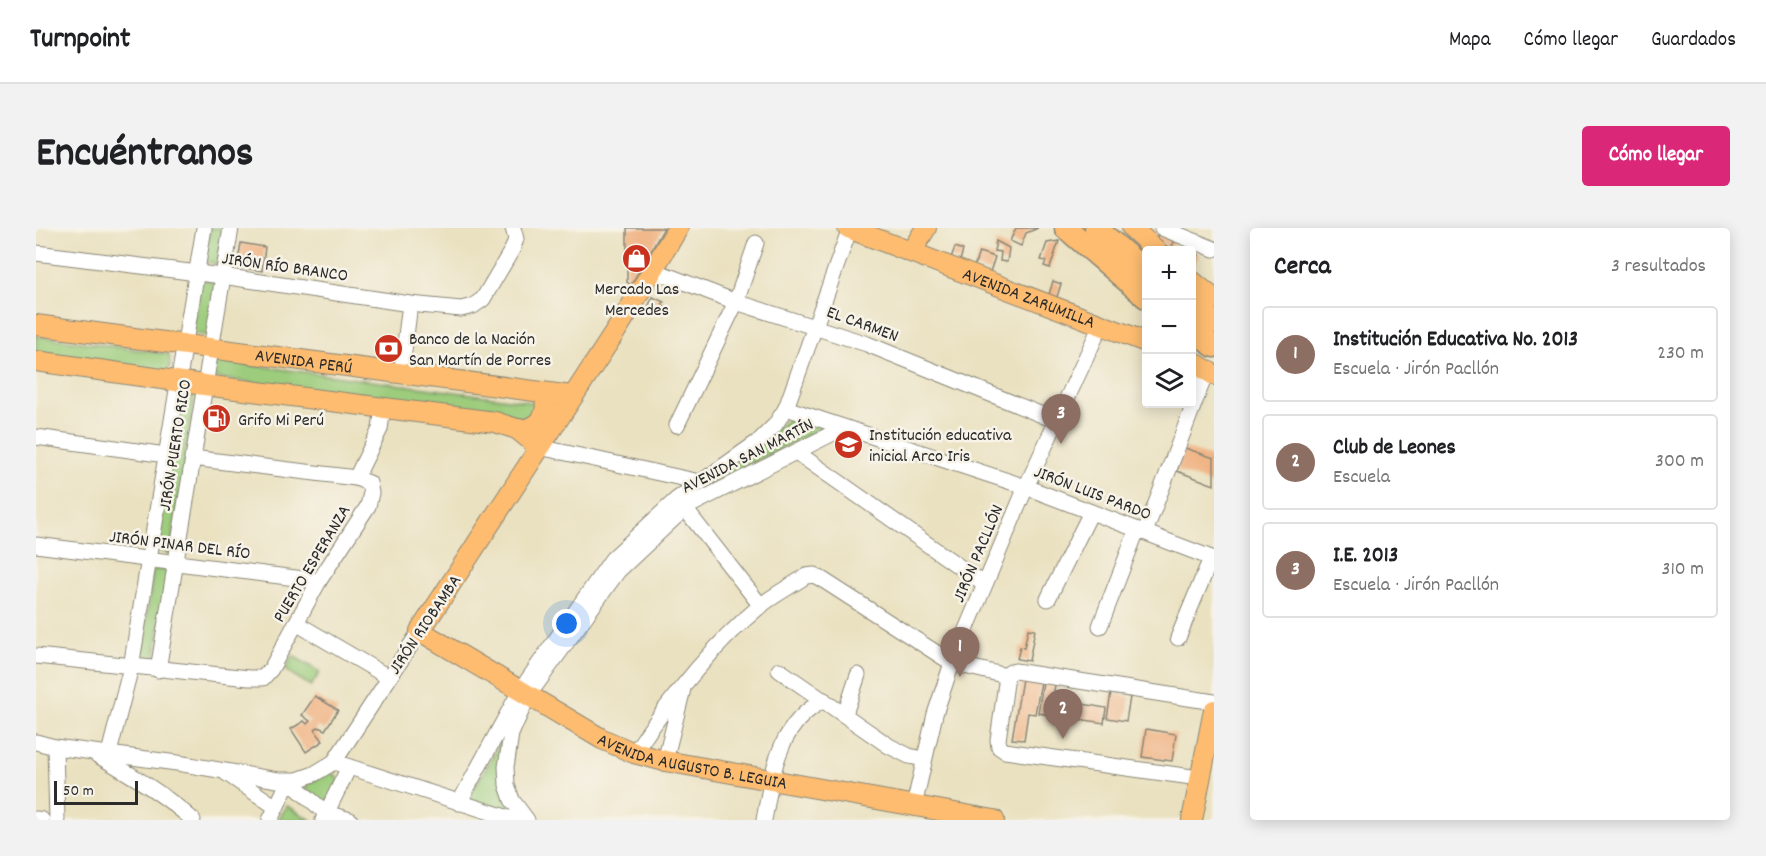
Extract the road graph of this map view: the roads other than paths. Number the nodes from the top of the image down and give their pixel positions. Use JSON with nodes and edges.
{"nodes":[{"id":1,"x":204,"y":228,"type":"edge"},
{"id":2,"x":231,"y":228,"type":"edge"},
{"id":3,"x":513,"y":228,"type":"edge"},
{"id":4,"x":678,"y":228,"type":"edge"},
{"id":5,"x":849,"y":228,"type":"edge"},
{"id":6,"x":926,"y":228,"type":"edge"},
{"id":7,"x":1066,"y":228,"type":"edge"},
{"id":8,"x":1096,"y":228,"type":"edge"},
{"id":9,"x":1132,"y":228,"type":"edge"},
{"id":10,"x":1162,"y":228,"type":"edge"},
{"id":11,"x":756,"y":243,"type":"dead end"},
{"id":12,"x":1152,"y":246,"type":"edge"},
{"id":13,"x":1214,"y":249,"type":"edge"},
{"id":14,"x":910,"y":252,"type":"junction"},
{"id":15,"x":36,"y":253,"type":"edge"},
{"id":16,"x":1142,"y":268,"type":"edge"},
{"id":17,"x":653,"y":270,"type":"junction"},
{"id":18,"x":195,"y":274,"type":"junction"},
{"id":19,"x":222,"y":276,"type":"junction"},
{"id":20,"x":1196,"y":285,"type":"edge"},
{"id":21,"x":1142,"y":294,"type":"edge"},
{"id":22,"x":1214,"y":299,"type":"edge"},
{"id":23,"x":736,"y":302,"type":"junction"},
{"id":24,"x":410,"y":304,"type":"junction"},
{"id":25,"x":1196,"y":309,"type":"edge"},
{"id":26,"x":1214,"y":322,"type":"edge"},
{"id":27,"x":36,"y":325,"type":"edge"},
{"id":28,"x":1101,"y":325,"type":"junction"},
{"id":29,"x":815,"y":327,"type":"junction"},
{"id":30,"x":1196,"y":334,"type":"edge"},
{"id":31,"x":1142,"y":340,"type":"edge"},
{"id":32,"x":184,"y":345,"type":"junction"},
{"id":33,"x":1214,"y":346,"type":"edge"},
{"id":34,"x":209,"y":349,"type":"junction"},
{"id":35,"x":36,"y":361,"type":"edge"},
{"id":36,"x":1204,"y":369,"type":"edge"},
{"id":37,"x":401,"y":375,"type":"junction"},
{"id":38,"x":178,"y":381,"type":"junction"},
{"id":39,"x":204,"y":385,"type":"junction"},
{"id":40,"x":544,"y":393,"type":"junction"},
{"id":41,"x":572,"y":396,"type":"junction"},
{"id":42,"x":383,"y":407,"type":"junction"},
{"id":43,"x":786,"y":408,"type":"junction"},
{"id":44,"x":1057,"y":421,"type":"junction"},
{"id":45,"x":677,"y":425,"type":"dead end"},
{"id":46,"x":843,"y":428,"type":"junction"},
{"id":47,"x":517,"y":429,"type":"junction"},
{"id":48,"x":36,"y":437,"type":"edge"},
{"id":49,"x":539,"y":447,"type":"junction"},
{"id":50,"x":796,"y":452,"type":"junction"},
{"id":51,"x":166,"y":455,"type":"junction"},
{"id":52,"x":192,"y":458,"type":"junction"},
{"id":53,"x":356,"y":478,"type":"junction"},
{"id":54,"x":700,"y":482,"type":"junction"},
{"id":55,"x":1026,"y":487,"type":"junction"},
{"id":56,"x":681,"y":503,"type":"junction"},
{"id":57,"x":1092,"y":512,"type":"junction"},
{"id":58,"x":1141,"y":531,"type":"junction"},
{"id":59,"x":36,"y":545,"type":"edge"},
{"id":60,"x":1212,"y":558,"type":"edge"},
{"id":61,"x":148,"y":559,"type":"junction"},
{"id":62,"x":175,"y":564,"type":"junction"},
{"id":63,"x":319,"y":581,"type":"junction"},
{"id":64,"x":984,"y":584,"type":"junction"},
{"id":65,"x":1048,"y":599,"type":"dead end"},
{"id":66,"x":760,"y":606,"type":"junction"},
{"id":67,"x":296,"y":623,"type":"junction"},
{"id":68,"x":1100,"y":626,"type":"dead end"},
{"id":69,"x":420,"y":631,"type":"junction"},
{"id":70,"x":1178,"y":638,"type":"dead end"},
{"id":71,"x":36,"y":656,"type":"edge"},
{"id":72,"x":952,"y":663,"type":"junction"},
{"id":73,"x":131,"y":667,"type":"junction"},
{"id":74,"x":158,"y":670,"type":"junction"},
{"id":75,"x":779,"y":670,"type":"dead end"},
{"id":76,"x":858,"y":675,"type":"dead end"},
{"id":77,"x":1007,"y":676,"type":"junction"},
{"id":78,"x":388,"y":677,"type":"junction"},
{"id":79,"x":684,"y":683,"type":"junction"},
{"id":80,"x":524,"y":693,"type":"junction"},
{"id":81,"x":824,"y":700,"type":"junction"},
{"id":82,"x":1214,"y":702,"type":"edge"},
{"id":83,"x":1214,"y":710,"type":"edge"},
{"id":84,"x":844,"y":714,"type":"junction"},
{"id":85,"x":36,"y":742,"type":"edge"},
{"id":86,"x":55,"y":747,"type":"junction"},
{"id":87,"x":89,"y":750,"type":"junction"},
{"id":88,"x":109,"y":753,"type":"junction"},
{"id":89,"x":634,"y":753,"type":"junction"},
{"id":90,"x":924,"y":759,"type":"junction"},
{"id":91,"x":664,"y":761,"type":"junction"},
{"id":92,"x":334,"y":762,"type":"junction"},
{"id":93,"x":349,"y":767,"type":"junction"},
{"id":94,"x":222,"y":770,"type":"junction"},
{"id":95,"x":1205,"y":771,"type":"edge"},
{"id":96,"x":772,"y":780,"type":"junction"},
{"id":97,"x":289,"y":781,"type":"junction"},
{"id":98,"x":459,"y":803,"type":"junction"},
{"id":99,"x":914,"y":806,"type":"junction"},
{"id":100,"x":273,"y":813,"type":"edge"},
{"id":101,"x":325,"y":817,"type":"edge"},
{"id":102,"x":36,"y":819,"type":"edge"},
{"id":103,"x":42,"y":820,"type":"edge"},
{"id":104,"x":57,"y":820,"type":"edge"},
{"id":105,"x":193,"y":820,"type":"edge"},
{"id":106,"x":350,"y":820,"type":"edge"},
{"id":107,"x":514,"y":820,"type":"edge"},
{"id":108,"x":527,"y":820,"type":"edge"},
{"id":109,"x":764,"y":820,"type":"edge"},
{"id":110,"x":994,"y":820,"type":"edge"},
{"id":111,"x":1192,"y":820,"type":"edge"}],
"edges":[{"from":1,"to":18,"type":"street","name":"JIRÓN PUERTO RICO"},
{"from":2,"to":19,"type":"street","name":"JIRÓN PUERTO RICO"},
{"from":3,"to":24,"type":"street","name":"JIRÓN RÍO BRANCO"},
{"from":4,"to":17,"type":"main road","name":"JIRÓN RIOBAMBA"},
{"from":5,"to":14,"type":"main road","name":"AVENIDA ZARUMILLA"},
{"from":5,"to":29,"type":"street","name":"AVENIDA SAN MARTÍN"},
{"from":6,"to":14,"type":"main road"},
{"from":7,"to":21,"type":"highway"},
{"from":8,"to":16,"type":"highway"},
{"from":9,"to":12,"type":"main road"},
{"from":10,"to":13,"type":"street"},
{"from":11,"to":23,"type":"street"},
{"from":14,"to":28,"type":"main road","name":"AVENIDA ZARUMILLA"},
{"from":15,"to":18,"type":"street","name":"JIRÓN RÍO BRANCO"},
{"from":17,"to":23,"type":"street","name":"EL CARMEN"},
{"from":17,"to":41,"type":"main road","name":"JIRÓN RIOBAMBA"},
{"from":18,"to":19,"type":"street","name":"JIRÓN RÍO BRANCO"},
{"from":18,"to":32,"type":"street","name":"JIRÓN PUERTO RICO"},
{"from":19,"to":24,"type":"street","name":"JIRÓN RÍO BRANCO"},
{"from":19,"to":34,"type":"street","name":"JIRÓN PUERTO RICO"},
{"from":20,"to":22,"type":"main road"},
{"from":23,"to":29,"type":"street","name":"EL CARMEN"},
{"from":23,"to":45,"type":"street"},
{"from":24,"to":37,"type":"street"},
{"from":25,"to":26,"type":"highway"},
{"from":27,"to":32,"type":"main road","name":"AVENIDA PERÚ"},
{"from":28,"to":31,"type":"main road","name":"AVENIDA ZARUMILLA"},
{"from":28,"to":44,"type":"street","name":"JIRÓN PACLLÓN"},
{"from":29,"to":43,"type":"street","name":"AVENIDA SAN MARTÍN"},
{"from":29,"to":44,"type":"street","name":"EL CARMEN"},
{"from":30,"to":33,"type":"highway"},
{"from":32,"to":34,"type":"main road","name":"AVENIDA PERÚ"},
{"from":32,"to":38,"type":"street","name":"JIRÓN PUERTO RICO"},
{"from":34,"to":37,"type":"main road","name":"AVENIDA PERÚ"},
{"from":34,"to":39,"type":"street","name":"JIRÓN PUERTO RICO"},
{"from":35,"to":38,"type":"main road","name":"AVENIDA PERÚ"},
{"from":36,"to":58,"type":"street"},
{"from":37,"to":40,"type":"main road","name":"AVENIDA PERÚ"},
{"from":38,"to":39,"type":"main road","name":"AVENIDA PERÚ"},
{"from":38,"to":51,"type":"street","name":"JIRÓN PUERTO RICO"},
{"from":39,"to":42,"type":"main road","name":"AVENIDA PERÚ"},
{"from":39,"to":52,"type":"street","name":"JIRÓN PUERTO RICO"},
{"from":40,"to":41,"type":"main road","name":"AVENIDA PERÚ"},
{"from":40,"to":47,"type":"main road"},
{"from":41,"to":49,"type":"main road","name":"JIRÓN RIOBAMBA"},
{"from":42,"to":47,"type":"main road","name":"AVENIDA PERÚ"},
{"from":42,"to":53,"type":"street"},
{"from":43,"to":46,"type":"street","name":"JIRÓN LUIS PARDO"},
{"from":43,"to":54,"type":"street","name":"AVENIDA SAN MARTÍN"},
{"from":44,"to":55,"type":"street","name":"JIRÓN PACLLÓN"},
{"from":46,"to":50,"type":"street","name":"AVENIDA SAN MARTÍN"},
{"from":46,"to":55,"type":"street","name":"JIRÓN LUIS PARDO"},
{"from":47,"to":49,"type":"main road","name":"AVENIDA PERÚ"},
{"from":48,"to":51,"type":"street"},
{"from":49,"to":54,"type":"street"},
{"from":49,"to":69,"type":"main road","name":"JIRÓN RIOBAMBA"},
{"from":50,"to":56,"type":"street","name":"AVENIDA SAN MARTÍN"},
{"from":50,"to":64,"type":"street"},
{"from":51,"to":61,"type":"street","name":"JIRÓN PUERTO RICO"},
{"from":52,"to":53,"type":"street","name":"PUERTO ESPERANZA"},
{"from":52,"to":62,"type":"street","name":"JIRÓN PUERTO RICO"},
{"from":53,"to":63,"type":"street","name":"PUERTO ESPERANZA"},
{"from":54,"to":56,"type":"street","name":"AVENIDA SAN MARTÍN"},
{"from":55,"to":57,"type":"street","name":"JIRÓN LUIS PARDO"},
{"from":55,"to":64,"type":"street","name":"JIRÓN PACLLÓN"},
{"from":56,"to":66,"type":"street"},
{"from":56,"to":80,"type":"street","name":"AVENIDA SAN MARTÍN"},
{"from":57,"to":58,"type":"street","name":"JIRÓN LUIS PARDO"},
{"from":57,"to":65,"type":"street"},
{"from":58,"to":60,"type":"street","name":"JIRÓN LUIS PARDO"},
{"from":58,"to":68,"type":"street"},
{"from":59,"to":61,"type":"street","name":"JIRÓN PINAR DEL RÍO"},
{"from":60,"to":70,"type":"street"},
{"from":61,"to":62,"type":"street","name":"JIRÓN PINAR DEL RÍO"},
{"from":61,"to":73,"type":"street","name":"JIRÓN PUERTO RICO"},
{"from":62,"to":63,"type":"street","name":"JIRÓN PINAR DEL RÍO"},
{"from":62,"to":74,"type":"street","name":"JIRÓN PUERTO RICO"},
{"from":63,"to":67,"type":"street","name":"PUERTO ESPERANZA"},
{"from":64,"to":72,"type":"street","name":"JIRÓN PACLLÓN"},
{"from":66,"to":72,"type":"street"},
{"from":66,"to":79,"type":"street"},
{"from":67,"to":74,"type":"street","name":"PUERTO ESPERANZA"},
{"from":67,"to":78,"type":"street"},
{"from":69,"to":78,"type":"street","name":"JIRÓN RIOBAMBA"},
{"from":69,"to":80,"type":"main road","name":"AVENIDA AUGUSTO B. LEGUIA"},
{"from":71,"to":73,"type":"street"},
{"from":72,"to":77,"type":"street"},
{"from":72,"to":90,"type":"street","name":"JIRÓN PACLLÓN"},
{"from":73,"to":74,"type":"street"},
{"from":73,"to":88,"type":"street","name":"JIRÓN PUERTO RICO"},
{"from":75,"to":81,"type":"street"},
{"from":76,"to":84,"type":"street"},
{"from":77,"to":82,"type":"street"},
{"from":77,"to":95,"type":"street"},
{"from":78,"to":92,"type":"street","name":"JIRÓN RIOBAMBA"},
{"from":79,"to":89,"type":"street"},
{"from":79,"to":91,"type":"street"},
{"from":80,"to":89,"type":"main road","name":"AVENIDA AUGUSTO B. LEGUIA"},
{"from":80,"to":98,"type":"street","name":"AVENIDA SAN MARTÍN"},
{"from":80,"to":108,"type":"street","name":"AVENIDA SAN MARTÍN"},
{"from":81,"to":84,"type":"street"},
{"from":81,"to":96,"type":"street"},
{"from":83,"to":95,"type":"main road"},
{"from":84,"to":90,"type":"street"},
{"from":85,"to":86,"type":"street"},
{"from":86,"to":87,"type":"street"},
{"from":86,"to":104,"type":"street"},
{"from":87,"to":88,"type":"street"},
{"from":87,"to":105,"type":"street"},
{"from":88,"to":94,"type":"street"},
{"from":89,"to":91,"type":"main road","name":"AVENIDA AUGUSTO B. LEGUIA"},
{"from":90,"to":99,"type":"street","name":"JIRÓN PACLLÓN"},
{"from":91,"to":96,"type":"main road","name":"AVENIDA AUGUSTO B. LEGUIA"},
{"from":92,"to":93,"type":"street"},
{"from":92,"to":97,"type":"street"},
{"from":93,"to":98,"type":"street"},
{"from":93,"to":101,"type":"street"},
{"from":94,"to":97,"type":"street"},
{"from":94,"to":100,"type":"street"},
{"from":95,"to":111,"type":"main road"},
{"from":96,"to":99,"type":"main road","name":"AVENIDA AUGUSTO B. LEGUIA"},
{"from":96,"to":109,"type":"street"},
{"from":97,"to":100,"type":"street"},
{"from":97,"to":101,"type":"street"},
{"from":98,"to":107,"type":"street"},
{"from":99,"to":110,"type":"main road","name":"AVENIDA AUGUSTO B. LEGUIA"},
{"from":101,"to":106,"type":"street"},
{"from":102,"to":103,"type":"street"}]}
